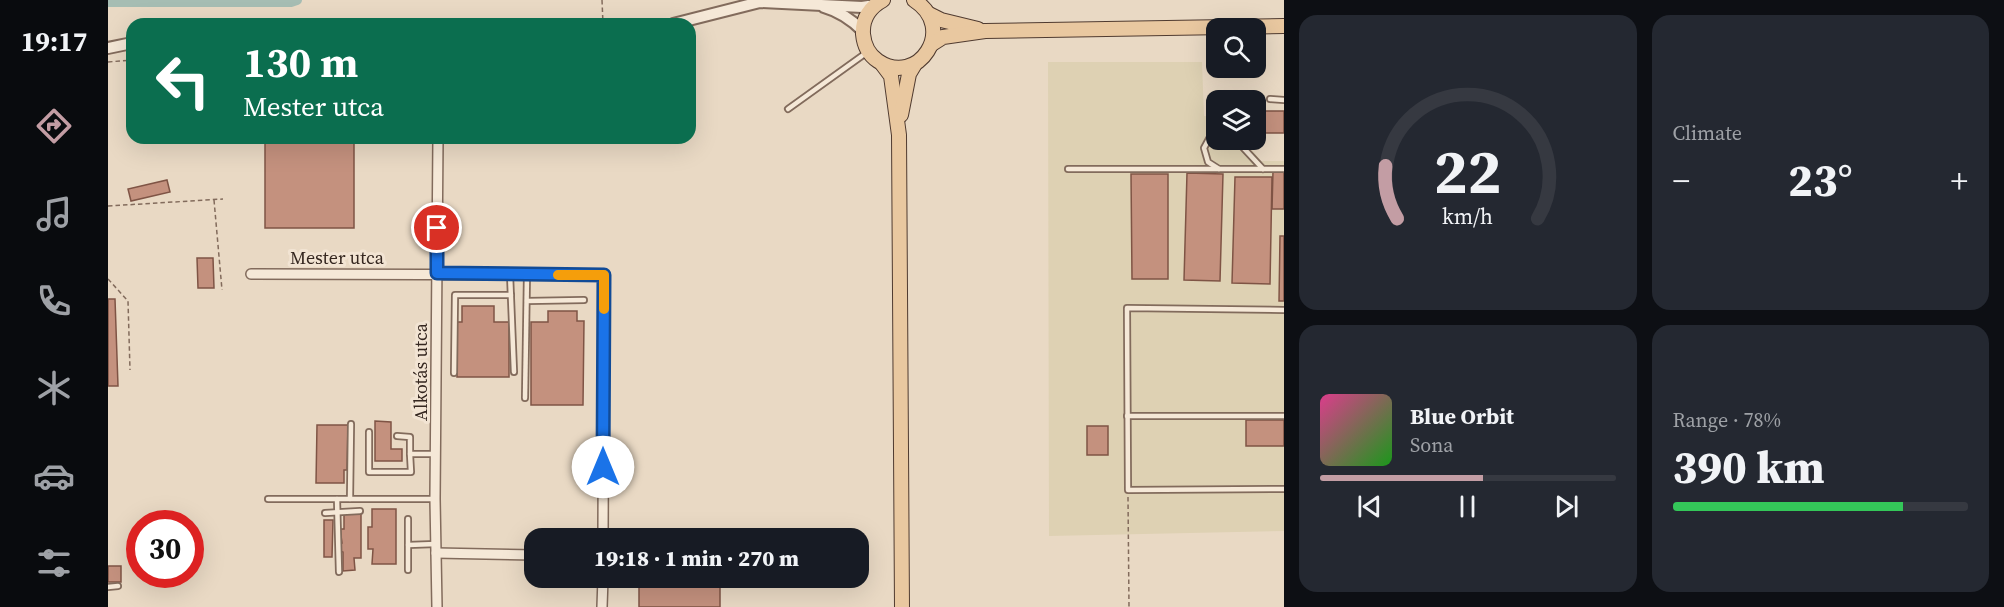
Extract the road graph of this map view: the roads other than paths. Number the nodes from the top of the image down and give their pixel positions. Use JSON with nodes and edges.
{"nodes":[{"id":1,"x":809,"y":3,"type":"junction"},
{"id":2,"x":879,"y":3,"type":"edge"},
{"id":3,"x":920,"y":5,"type":"edge"},
{"id":4,"x":696,"y":18,"type":"edge"},
{"id":5,"x":1284,"y":26,"type":"edge"},
{"id":6,"x":863,"y":31,"type":"junction"},
{"id":7,"x":986,"y":31,"type":"junction"},
{"id":8,"x":126,"y":44,"type":"edge"},
{"id":9,"x":932,"y":44,"type":"junction"},
{"id":10,"x":108,"y":48,"type":"edge"},
{"id":11,"x":868,"y":51,"type":"junction"},
{"id":12,"x":882,"y":64,"type":"junction"},
{"id":13,"x":915,"y":64,"type":"junction"},
{"id":14,"x":1270,"y":99,"type":"dead end"},
{"id":15,"x":1284,"y":100,"type":"edge"},
{"id":16,"x":788,"y":109,"type":"dead end"},
{"id":17,"x":899,"y":135,"type":"junction"},
{"id":18,"x":438,"y":144,"type":"edge"},
{"id":19,"x":1206,"y":144,"type":"edge"},
{"id":20,"x":1245,"y":150,"type":"edge"},
{"id":21,"x":1068,"y":169,"type":"dead end"},
{"id":22,"x":1219,"y":169,"type":"junction"},
{"id":23,"x":1263,"y":169,"type":"junction"},
{"id":24,"x":1284,"y":169,"type":"edge"},
{"id":25,"x":437,"y":273,"type":"junction"},
{"id":26,"x":250,"y":274,"type":"dead end"},
{"id":27,"x":510,"y":274,"type":"junction"},
{"id":28,"x":527,"y":274,"type":"junction"},
{"id":29,"x":511,"y":295,"type":"junction"},
{"id":30,"x":584,"y":300,"type":"dead end"},
{"id":31,"x":527,"y":301,"type":"junction"},
{"id":32,"x":1284,"y":310,"type":"edge"},
{"id":33,"x":514,"y":372,"type":"dead end"},
{"id":34,"x":454,"y":373,"type":"dead end"},
{"id":35,"x":525,"y":398,"type":"dead end"},
{"id":36,"x":1127,"y":416,"type":"junction"},
{"id":37,"x":1284,"y":416,"type":"edge"},
{"id":38,"x":351,"y":424,"type":"dead end"},
{"id":39,"x":369,"y":432,"type":"dead end"},
{"id":40,"x":397,"y":436,"type":"dead end"},
{"id":41,"x":410,"y":454,"type":"junction"},
{"id":42,"x":436,"y":454,"type":"junction"},
{"id":43,"x":1284,"y":489,"type":"edge"},
{"id":44,"x":268,"y":499,"type":"dead end"},
{"id":45,"x":337,"y":499,"type":"junction"},
{"id":46,"x":350,"y":499,"type":"junction"},
{"id":47,"x":435,"y":499,"type":"junction"},
{"id":48,"x":360,"y":511,"type":"dead end"},
{"id":49,"x":337,"y":512,"type":"junction"},
{"id":50,"x":325,"y":513,"type":"dead end"},
{"id":51,"x":408,"y":519,"type":"dead end"},
{"id":52,"x":603,"y":528,"type":"edge"},
{"id":53,"x":408,"y":545,"type":"junction"},
{"id":54,"x":436,"y":549,"type":"junction"},
{"id":55,"x":524,"y":554,"type":"edge"},
{"id":56,"x":408,"y":570,"type":"dead end"},
{"id":57,"x":339,"y":572,"type":"dead end"},
{"id":58,"x":118,"y":586,"type":"dead end"},
{"id":59,"x":108,"y":587,"type":"edge"},
{"id":60,"x":603,"y":588,"type":"edge"},
{"id":61,"x":437,"y":607,"type":"edge"},
{"id":62,"x":602,"y":607,"type":"edge"},
{"id":63,"x":902,"y":607,"type":"edge"}],
"edges":[{"from":1,"to":2,"type":"street"},
{"from":1,"to":4,"type":"street"},
{"from":1,"to":6,"type":"street"},
{"from":2,"to":6,"type":"main road"},
{"from":3,"to":7,"type":"main road"},
{"from":3,"to":9,"type":"main road"},
{"from":5,"to":7,"type":"main road"},
{"from":6,"to":11,"type":"main road"},
{"from":7,"to":9,"type":"main road"},
{"from":8,"to":10,"type":"street"},
{"from":9,"to":13,"type":"main road"},
{"from":11,"to":12,"type":"main road"},
{"from":11,"to":16,"type":"lane"},
{"from":12,"to":13,"type":"main road"},
{"from":12,"to":17,"type":"main road"},
{"from":13,"to":17,"type":"main road"},
{"from":14,"to":15,"type":"lane"},
{"from":17,"to":63,"type":"main road"},
{"from":18,"to":25,"type":"street","name":"Alkotás utca"},
{"from":19,"to":22,"type":"lane"},
{"from":20,"to":23,"type":"lane"},
{"from":21,"to":22,"type":"lane"},
{"from":22,"to":23,"type":"lane"},
{"from":23,"to":24,"type":"lane"},
{"from":25,"to":26,"type":"street","name":"Mester utca"},
{"from":25,"to":27,"type":"street","name":"Mester utca"},
{"from":25,"to":42,"type":"street","name":"Alkotás utca"},
{"from":27,"to":28,"type":"street","name":"Mester utca"},
{"from":27,"to":29,"type":"lane"},
{"from":28,"to":31,"type":"lane"},
{"from":28,"to":52,"type":"street","name":"Mester utca"},
{"from":29,"to":33,"type":"lane"},
{"from":29,"to":34,"type":"lane"},
{"from":30,"to":31,"type":"lane"},
{"from":31,"to":35,"type":"lane"},
{"from":32,"to":36,"type":"lane"},
{"from":36,"to":37,"type":"lane"},
{"from":36,"to":43,"type":"lane"},
{"from":38,"to":46,"type":"lane"},
{"from":39,"to":41,"type":"lane"},
{"from":40,"to":41,"type":"lane"},
{"from":41,"to":42,"type":"lane"},
{"from":42,"to":47,"type":"street","name":"Alkotás utca"},
{"from":44,"to":45,"type":"lane"},
{"from":45,"to":46,"type":"lane"},
{"from":45,"to":49,"type":"lane"},
{"from":46,"to":47,"type":"lane"},
{"from":47,"to":54,"type":"street","name":"Alkotás utca"},
{"from":48,"to":49,"type":"lane"},
{"from":49,"to":50,"type":"lane"},
{"from":49,"to":57,"type":"lane"},
{"from":51,"to":53,"type":"lane"},
{"from":53,"to":54,"type":"lane"},
{"from":53,"to":56,"type":"lane"},
{"from":54,"to":55,"type":"street"},
{"from":54,"to":61,"type":"street","name":"Alkotás utca"},
{"from":58,"to":59,"type":"lane"},
{"from":60,"to":62,"type":"street"}]}
